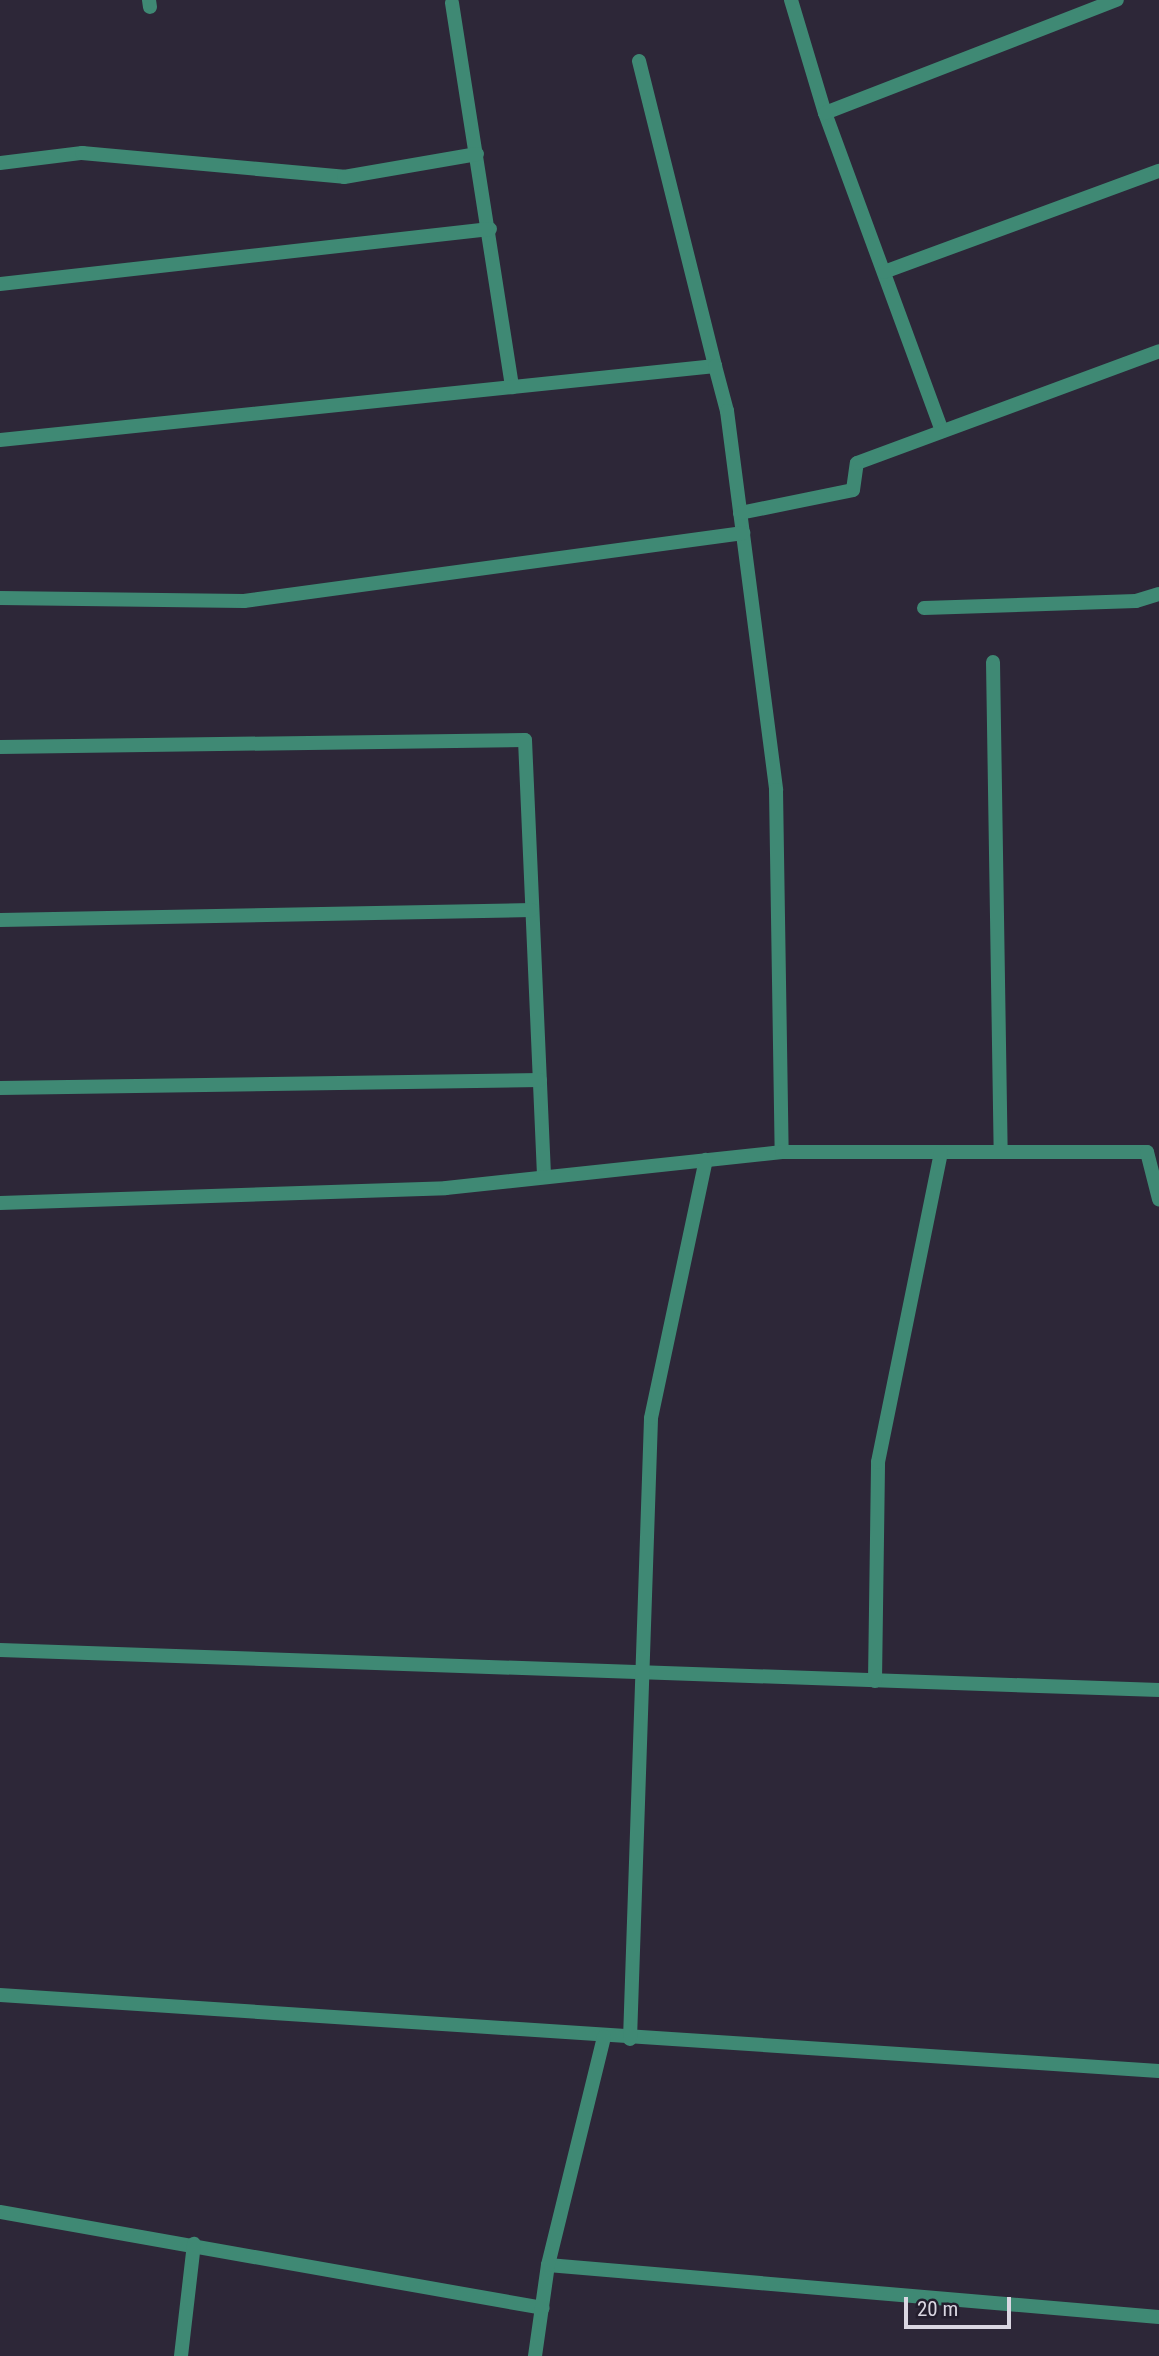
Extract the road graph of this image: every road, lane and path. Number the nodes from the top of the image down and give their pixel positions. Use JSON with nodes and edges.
{"nodes":[{"id":1,"x":791,"y":0,"type":"edge"},
{"id":2,"x":1117,"y":0,"type":"edge"},
{"id":3,"x":452,"y":3,"type":"dead end"},
{"id":4,"x":639,"y":61,"type":"dead end"},
{"id":5,"x":825,"y":113,"type":"junction"},
{"id":6,"x":477,"y":154,"type":"junction"},
{"id":7,"x":0,"y":163,"type":"edge"},
{"id":8,"x":1159,"y":171,"type":"edge"},
{"id":9,"x":490,"y":229,"type":"junction"},
{"id":10,"x":884,"y":272,"type":"junction"},
{"id":11,"x":0,"y":284,"type":"edge"},
{"id":12,"x":1159,"y":351,"type":"edge"},
{"id":13,"x":715,"y":366,"type":"junction"},
{"id":14,"x":512,"y":387,"type":"junction"},
{"id":15,"x":942,"y":431,"type":"junction"},
{"id":16,"x":0,"y":440,"type":"edge"},
{"id":17,"x":740,"y":513,"type":"junction"},
{"id":18,"x":743,"y":533,"type":"junction"},
{"id":19,"x":1159,"y":594,"type":"edge"},
{"id":20,"x":0,"y":598,"type":"edge"},
{"id":21,"x":925,"y":608,"type":"dead end"},
{"id":22,"x":993,"y":662,"type":"dead end"},
{"id":23,"x":0,"y":747,"type":"edge"},
{"id":24,"x":532,"y":910,"type":"junction"},
{"id":25,"x":0,"y":920,"type":"edge"},
{"id":26,"x":540,"y":1080,"type":"junction"},
{"id":27,"x":0,"y":1088,"type":"edge"},
{"id":28,"x":782,"y":1152,"type":"junction"},
{"id":29,"x":940,"y":1152,"type":"junction"},
{"id":30,"x":1002,"y":1152,"type":"junction"},
{"id":31,"x":706,"y":1160,"type":"junction"},
{"id":32,"x":544,"y":1177,"type":"junction"},
{"id":33,"x":1159,"y":1199,"type":"edge"},
{"id":34,"x":0,"y":1203,"type":"edge"},
{"id":35,"x":0,"y":1650,"type":"edge"},
{"id":36,"x":644,"y":1674,"type":"junction"},
{"id":37,"x":875,"y":1681,"type":"junction"},
{"id":38,"x":1159,"y":1690,"type":"edge"},
{"id":39,"x":0,"y":1995,"type":"edge"},
{"id":40,"x":604,"y":2037,"type":"junction"},
{"id":41,"x":630,"y":2039,"type":"junction"},
{"id":42,"x":1159,"y":2071,"type":"edge"},
{"id":43,"x":0,"y":2212,"type":"edge"},
{"id":44,"x":194,"y":2244,"type":"junction"},
{"id":45,"x":548,"y":2265,"type":"junction"},
{"id":46,"x":543,"y":2308,"type":"junction"},
{"id":47,"x":1159,"y":2317,"type":"edge"},
{"id":48,"x":181,"y":2356,"type":"edge"},
{"id":49,"x":535,"y":2356,"type":"edge"}],
"edges":[{"from":1,"to":5,"type":"street"},
{"from":2,"to":5,"type":"street"},
{"from":3,"to":6,"type":"street"},
{"from":4,"to":13,"type":"street"},
{"from":5,"to":10,"type":"street"},
{"from":6,"to":7,"type":"street"},
{"from":6,"to":9,"type":"street"},
{"from":8,"to":10,"type":"street"},
{"from":9,"to":11,"type":"street"},
{"from":9,"to":14,"type":"street"},
{"from":10,"to":15,"type":"street"},
{"from":12,"to":15,"type":"street"},
{"from":13,"to":14,"type":"street"},
{"from":13,"to":17,"type":"street"},
{"from":14,"to":16,"type":"street"},
{"from":15,"to":17,"type":"street"},
{"from":17,"to":18,"type":"street"},
{"from":18,"to":20,"type":"street"},
{"from":18,"to":28,"type":"street"},
{"from":19,"to":21,"type":"street"},
{"from":22,"to":30,"type":"street"},
{"from":23,"to":24,"type":"street"},
{"from":24,"to":25,"type":"street"},
{"from":24,"to":26,"type":"street"},
{"from":26,"to":27,"type":"street"},
{"from":26,"to":32,"type":"street"},
{"from":28,"to":29,"type":"street"},
{"from":28,"to":31,"type":"street"},
{"from":29,"to":30,"type":"street"},
{"from":29,"to":37,"type":"street"},
{"from":30,"to":33,"type":"street"},
{"from":31,"to":32,"type":"street"},
{"from":31,"to":36,"type":"street"},
{"from":32,"to":34,"type":"street"},
{"from":35,"to":36,"type":"street"},
{"from":36,"to":37,"type":"street"},
{"from":36,"to":41,"type":"street"},
{"from":37,"to":38,"type":"street"},
{"from":39,"to":40,"type":"street"},
{"from":40,"to":41,"type":"street"},
{"from":40,"to":45,"type":"street"},
{"from":41,"to":42,"type":"street"},
{"from":43,"to":44,"type":"street"},
{"from":44,"to":46,"type":"street"},
{"from":44,"to":48,"type":"street"},
{"from":45,"to":46,"type":"street"},
{"from":45,"to":47,"type":"street"},
{"from":46,"to":49,"type":"street"}]}
